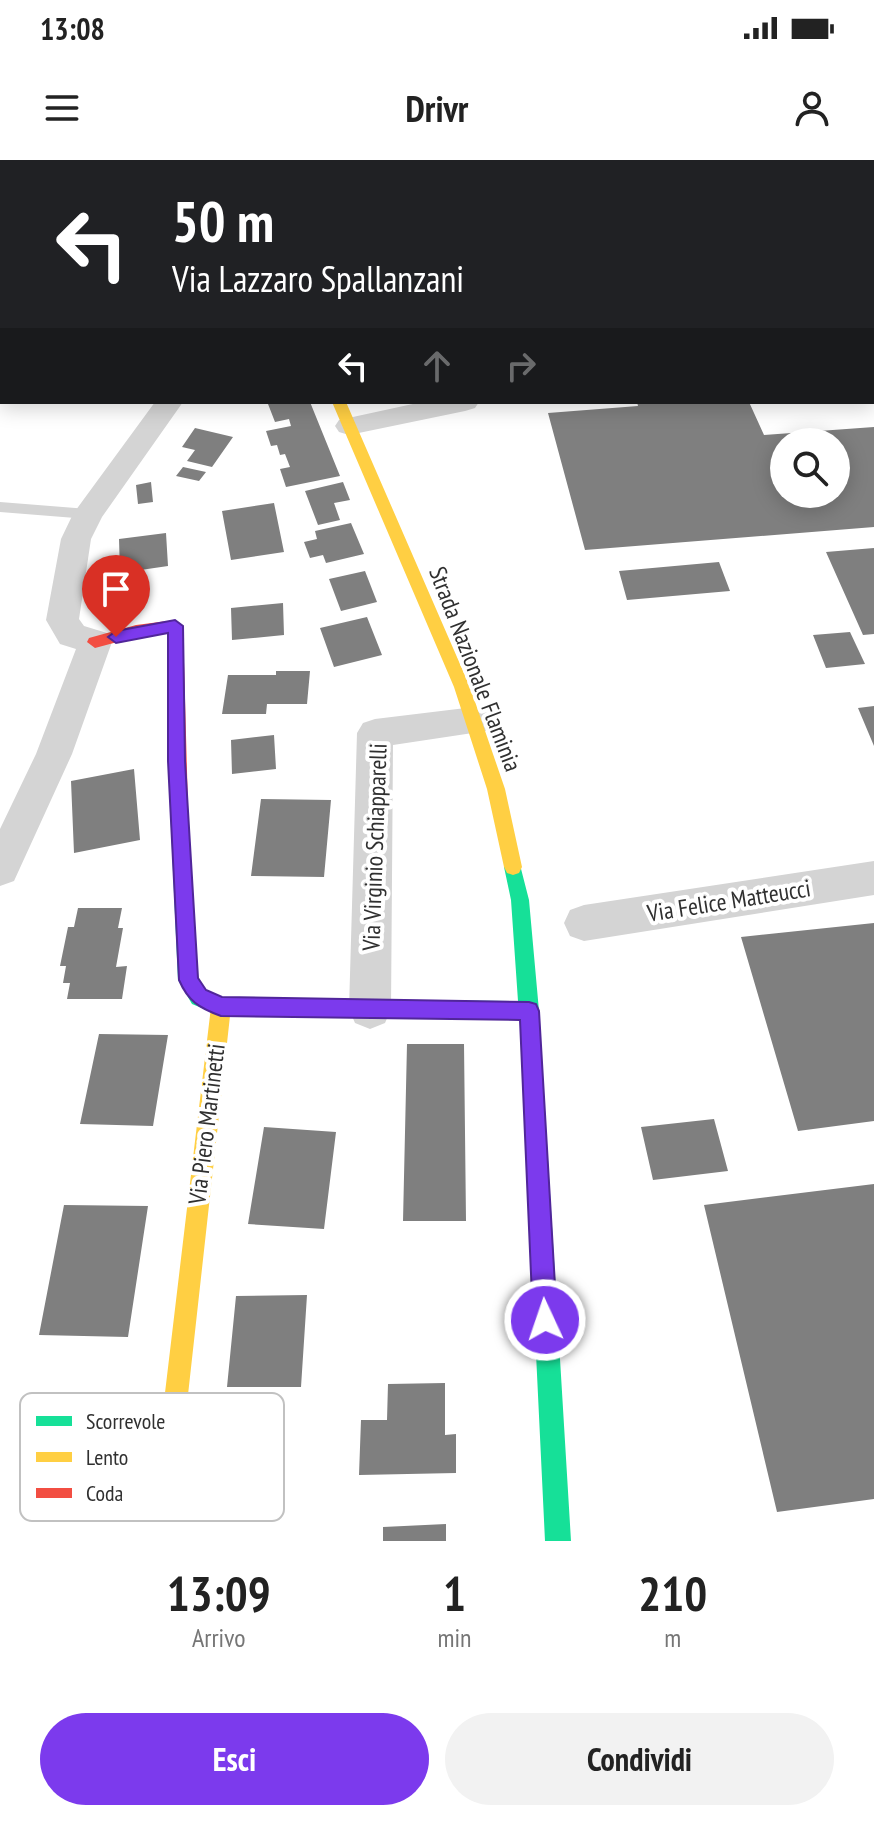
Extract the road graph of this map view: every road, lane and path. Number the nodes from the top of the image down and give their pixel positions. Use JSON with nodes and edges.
{"nodes":[{"id":1,"x":168,"y":404,"type":"edge"},
{"id":2,"x":449,"y":404,"type":"edge"},
{"id":3,"x":344,"y":414,"type":"edge"},
{"id":4,"x":0,"y":507,"type":"edge"},
{"id":5,"x":88,"y":514,"type":"junction"},
{"id":6,"x":95,"y":642,"type":"junction"},
{"id":7,"x":474,"y":721,"type":"junction"},
{"id":8,"x":0,"y":869,"type":"edge"},
{"id":9,"x":874,"y":878,"type":"edge"},
{"id":10,"x":584,"y":923,"type":"dead end"},
{"id":11,"x":221,"y":1007,"type":"junction"},
{"id":12,"x":370,"y":1009,"type":"junction"},
{"id":13,"x":529,"y":1011,"type":"junction"},
{"id":14,"x":177,"y":1393,"type":"edge"},
{"id":15,"x":558,"y":1541,"type":"edge"}],
"edges":[{"from":1,"to":5,"type":"street"},
{"from":2,"to":3,"type":"street"},
{"from":3,"to":7,"type":"street","name":"Strada Nazionale Flaminia"},
{"from":4,"to":5,"type":"lane"},
{"from":5,"to":6,"type":"street"},
{"from":6,"to":8,"type":"street"},
{"from":6,"to":11,"type":"street"},
{"from":7,"to":12,"type":"street","name":"Via Virginio Schiapparelli"},
{"from":7,"to":13,"type":"street","name":"Strada Nazionale Flaminia"},
{"from":9,"to":10,"type":"street","name":"Via Felice Matteucci"},
{"from":11,"to":12,"type":"street"},
{"from":11,"to":14,"type":"street","name":"Via Piero Martinetti"},
{"from":12,"to":13,"type":"street"},
{"from":13,"to":15,"type":"street","name":"Strada Nazionale Flaminia"}]}
